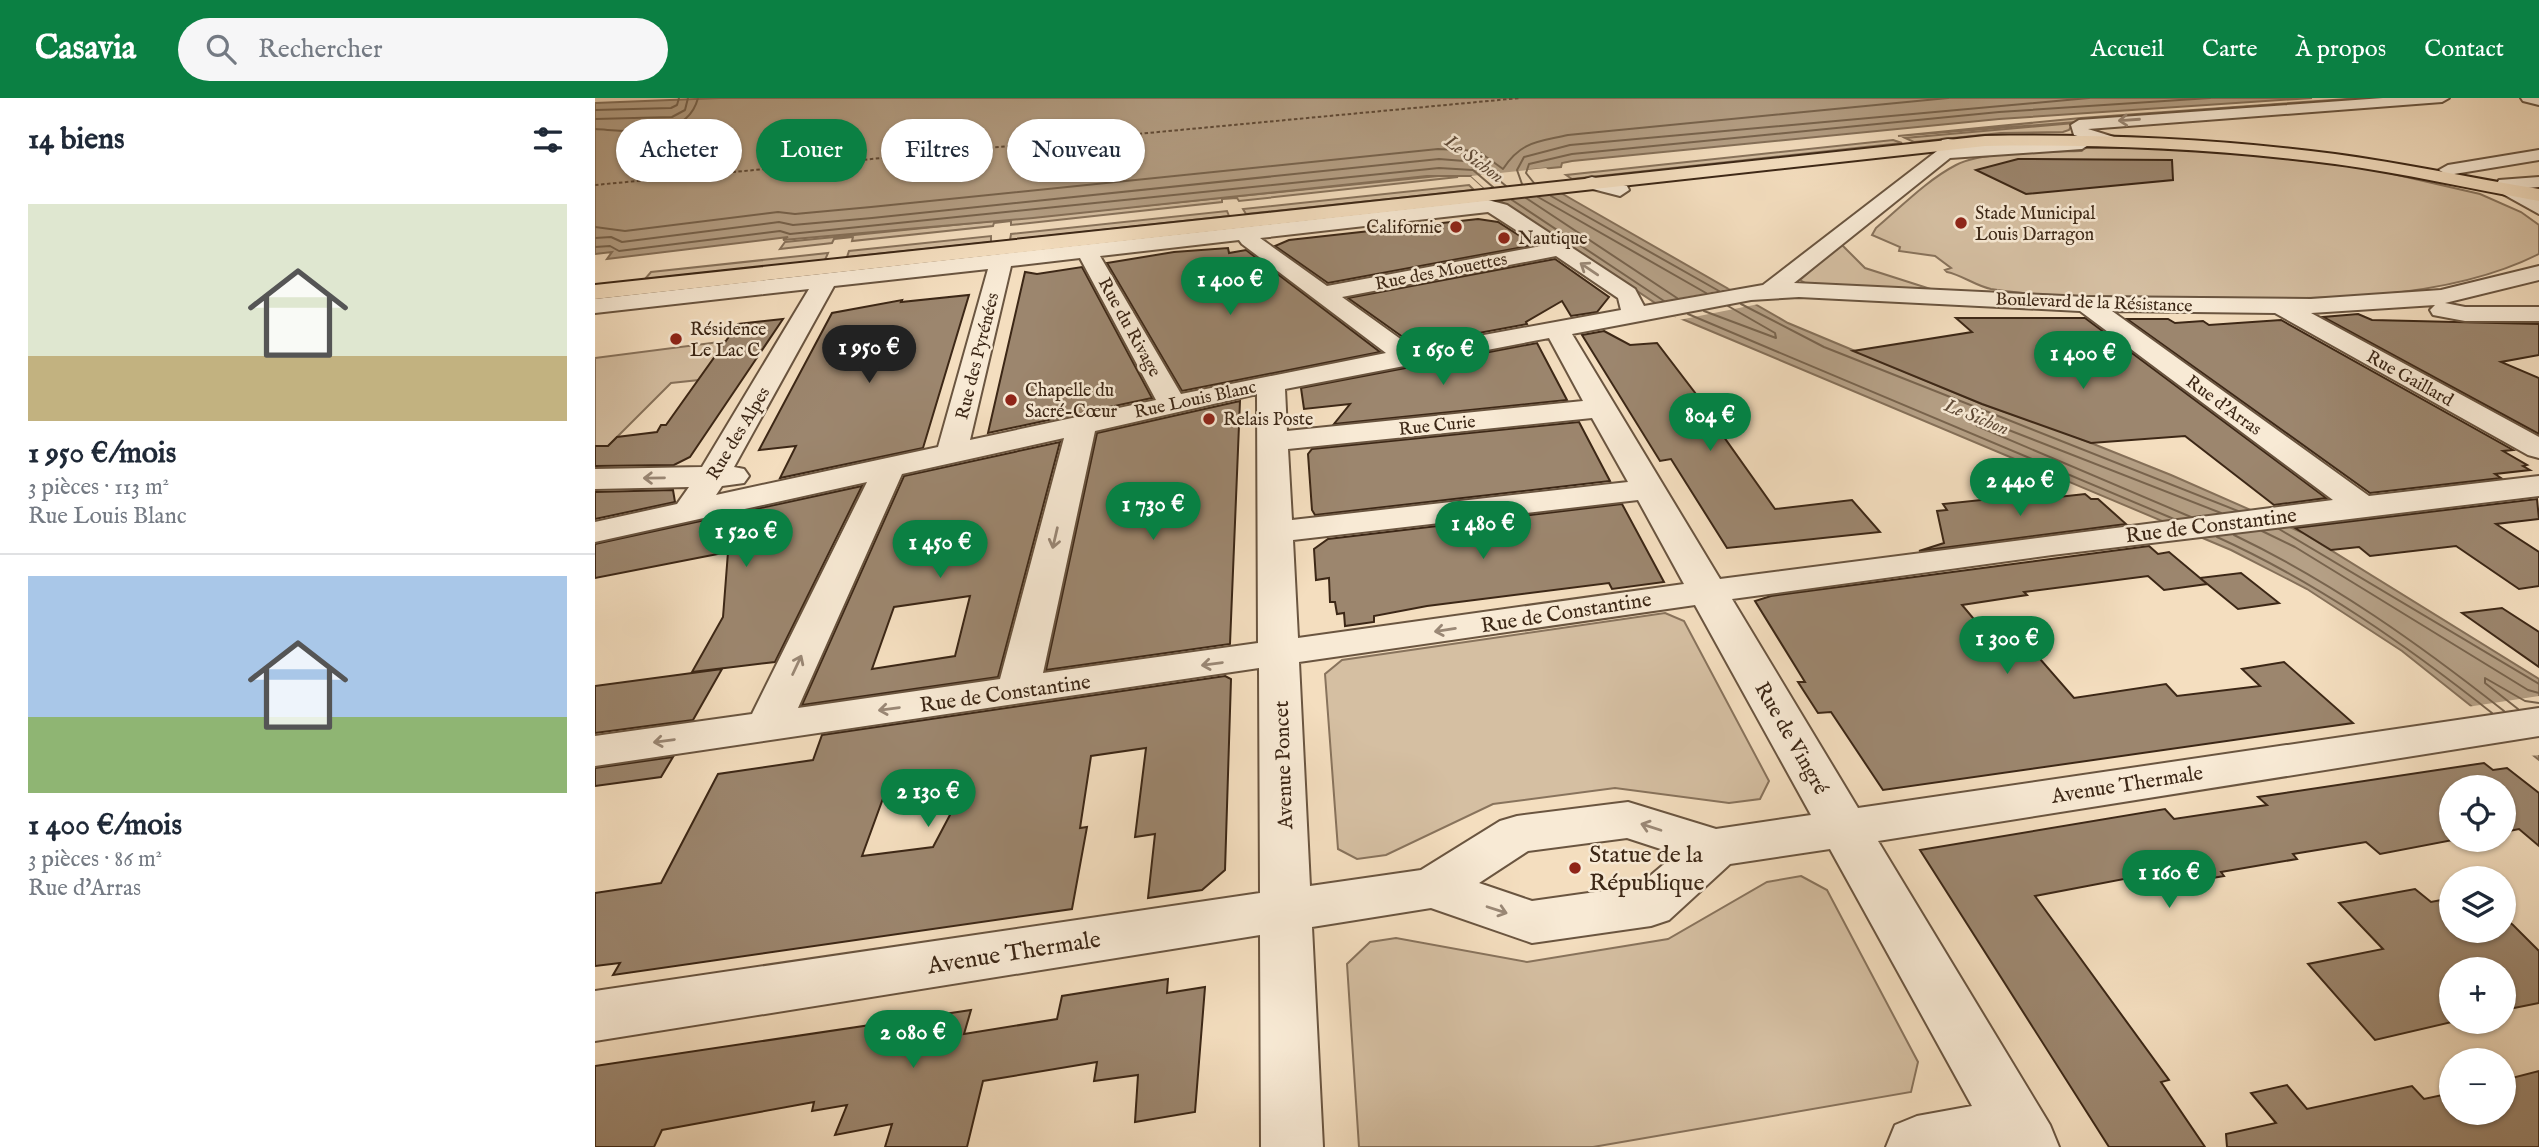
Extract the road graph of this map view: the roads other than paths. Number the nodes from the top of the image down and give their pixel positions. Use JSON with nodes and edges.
{"nodes":[{"id":1,"x":2442,"y":98,"type":"edge"},
{"id":2,"x":2528,"y":98,"type":"edge"},
{"id":3,"x":2539,"y":101,"type":"edge"},
{"id":4,"x":2083,"y":133,"type":"junction"},
{"id":5,"x":2113,"y":142,"type":"junction"},
{"id":6,"x":1946,"y":148,"type":"junction"},
{"id":7,"x":2539,"y":155,"type":"edge"},
{"id":8,"x":2448,"y":170,"type":"junction"},
{"id":9,"x":1578,"y":183,"type":"junction"},
{"id":10,"x":2538,"y":187,"type":"edge"},
{"id":11,"x":2503,"y":189,"type":"junction"},
{"id":12,"x":1620,"y":190,"type":"dead end"},
{"id":13,"x":1476,"y":197,"type":"junction"},
{"id":14,"x":2539,"y":208,"type":"edge"},
{"id":15,"x":1245,"y":232,"type":"junction"},
{"id":16,"x":1559,"y":248,"type":"junction"},
{"id":17,"x":1086,"y":250,"type":"junction"},
{"id":18,"x":999,"y":269,"type":"junction"},
{"id":19,"x":2537,"y":276,"type":"edge"},
{"id":20,"x":826,"y":280,"type":"junction"},
{"id":21,"x":595,"y":286,"type":"edge"},
{"id":22,"x":1761,"y":292,"type":"junction"},
{"id":23,"x":1322,"y":294,"type":"junction"},
{"id":24,"x":601,"y":300,"type":"edge"},
{"id":25,"x":2417,"y":300,"type":"junction"},
{"id":26,"x":2086,"y":304,"type":"junction"},
{"id":27,"x":814,"y":305,"type":"junction"},
{"id":28,"x":2281,"y":307,"type":"junction"},
{"id":29,"x":2539,"y":314,"type":"edge"},
{"id":30,"x":1633,"y":315,"type":"junction"},
{"id":31,"x":1556,"y":329,"type":"junction"},
{"id":32,"x":1408,"y":357,"type":"junction"},
{"id":33,"x":1271,"y":383,"type":"junction"},
{"id":34,"x":1173,"y":404,"type":"junction"},
{"id":35,"x":1602,"y":408,"type":"junction"},
{"id":36,"x":1082,"y":424,"type":"junction"},
{"id":37,"x":1273,"y":442,"type":"junction"},
{"id":38,"x":2539,"y":449,"type":"edge"},
{"id":39,"x":952,"y":452,"type":"junction"},
{"id":40,"x":877,"y":469,"type":"junction"},
{"id":41,"x":712,"y":477,"type":"junction"},
{"id":42,"x":595,"y":479,"type":"edge"},
{"id":43,"x":2539,"y":486,"type":"edge"},
{"id":44,"x":1648,"y":489,"type":"junction"},
{"id":45,"x":2362,"y":506,"type":"junction"},
{"id":46,"x":689,"y":511,"type":"junction"},
{"id":47,"x":595,"y":531,"type":"edge"},
{"id":48,"x":1276,"y":532,"type":"junction"},
{"id":49,"x":1707,"y":591,"type":"junction"},
{"id":50,"x":1279,"y":655,"type":"junction"},
{"id":51,"x":1018,"y":691,"type":"junction"},
{"id":52,"x":2539,"y":722,"type":"edge"},
{"id":53,"x":768,"y":726,"type":"junction"},
{"id":54,"x":595,"y":751,"type":"edge"},
{"id":55,"x":1843,"y":828,"type":"junction"},
{"id":56,"x":1716,"y":848,"type":"junction"},
{"id":57,"x":1432,"y":888,"type":"junction"},
{"id":58,"x":1288,"y":912,"type":"junction"},
{"id":59,"x":595,"y":1016,"type":"edge"},
{"id":60,"x":2022,"y":1137,"type":"edge"},
{"id":61,"x":1292,"y":1147,"type":"edge"},
{"id":62,"x":1917,"y":1147,"type":"edge"}],
"edges":[{"from":1,"to":4,"type":"street","one_way":true},
{"from":2,"to":3,"type":"street"},
{"from":4,"to":5,"type":"street"},
{"from":4,"to":8,"type":"main road"},
{"from":4,"to":9,"type":"main road"},
{"from":5,"to":6,"type":"main road"},
{"from":5,"to":11,"type":"main road"},
{"from":6,"to":9,"type":"main road"},
{"from":6,"to":22,"type":"street"},
{"from":7,"to":8,"type":"street"},
{"from":8,"to":10,"type":"main road"},
{"from":9,"to":12,"type":"street"},
{"from":9,"to":13,"type":"main road"},
{"from":10,"to":11,"type":"street"},
{"from":11,"to":14,"type":"street"},
{"from":13,"to":15,"type":"street"},
{"from":13,"to":16,"type":"street"},
{"from":13,"to":21,"type":"main road"},
{"from":13,"to":24,"type":"main road"},
{"from":15,"to":17,"type":"street"},
{"from":15,"to":23,"type":"street"},
{"from":16,"to":23,"type":"street","name":"Rue des Mouettes"},
{"from":30,"to":16,"type":"street","one_way":true},
{"from":17,"to":18,"type":"street"},
{"from":17,"to":34,"type":"street","name":"Rue du Rivage"},
{"from":18,"to":20,"type":"street"},
{"from":18,"to":27,"type":"street"},
{"from":18,"to":39,"type":"street","name":"Rue des Pyrénées"},
{"from":19,"to":25,"type":"street","name":"Boulevard de la Résistance"},
{"from":20,"to":24,"type":"street"},
{"from":20,"to":27,"type":"street","name":"Rue des Alpes"},
{"from":22,"to":26,"type":"street","name":"Boulevard de la Résistance"},
{"from":22,"to":30,"type":"street","name":"Rue Louis Blanc"},
{"from":23,"to":32,"type":"street"},
{"from":24,"to":27,"type":"street"},
{"from":25,"to":28,"type":"street","name":"Boulevard de la Résistance"},
{"from":25,"to":29,"type":"street","name":"Boulevard de la Résistance"},
{"from":26,"to":28,"type":"street","name":"Boulevard de la Résistance"},
{"from":26,"to":45,"type":"street","name":"Rue d'Arras"},
{"from":27,"to":41,"type":"street","name":"Rue des Alpes"},
{"from":28,"to":38,"type":"street","name":"Rue Gaillard"},
{"from":30,"to":31,"type":"street","name":"Rue Louis Blanc"},
{"from":31,"to":32,"type":"street","name":"Rue Louis Blanc"},
{"from":31,"to":35,"type":"street","name":"Rue de Vingré"},
{"from":32,"to":33,"type":"street","name":"Rue Louis Blanc"},
{"from":33,"to":34,"type":"street","name":"Rue Louis Blanc"},
{"from":33,"to":37,"type":"street","name":"Avenue Poncet"},
{"from":34,"to":36,"type":"street","name":"Rue Louis Blanc"},
{"from":35,"to":37,"type":"street","name":"Rue Curie"},
{"from":35,"to":44,"type":"street","name":"Rue de Vingré"},
{"from":36,"to":39,"type":"street","name":"Rue Louis Blanc"},
{"from":36,"to":51,"type":"street","one_way":true},
{"from":37,"to":48,"type":"street","name":"Avenue Poncet"},
{"from":39,"to":40,"type":"street","name":"Rue Louis Blanc"},
{"from":40,"to":41,"type":"street"},
{"from":40,"to":46,"type":"street","name":"Rue Louis Blanc"},
{"from":53,"to":40,"type":"street","one_way":true},
{"from":41,"to":42,"type":"street","one_way":true},
{"from":41,"to":46,"type":"street","name":"Rue des Alpes"},
{"from":43,"to":45,"type":"street","name":"Rue de Constantine"},
{"from":44,"to":48,"type":"street"},
{"from":44,"to":49,"type":"street","name":"Rue de Vingré"},
{"from":45,"to":49,"type":"street","name":"Rue de Constantine"},
{"from":46,"to":47,"type":"street","name":"Rue Louis Blanc"},
{"from":48,"to":50,"type":"street","name":"Avenue Poncet"},
{"from":49,"to":50,"type":"street","name":"Rue de Constantine","one_way":true},
{"from":49,"to":55,"type":"street","name":"Rue de Vingré"},
{"from":50,"to":51,"type":"street","name":"Rue de Constantine","one_way":true},
{"from":50,"to":58,"type":"street","name":"Avenue Poncet"},
{"from":51,"to":53,"type":"street","name":"Rue de Constantine","one_way":true},
{"from":52,"to":55,"type":"street","name":"Avenue Thermale"},
{"from":53,"to":54,"type":"street","name":"Rue de Constantine","one_way":true},
{"from":55,"to":56,"type":"street","name":"Avenue Thermale"},
{"from":55,"to":60,"type":"street","name":"Rue de Vingré"},
{"from":56,"to":57,"type":"street","name":"Avenue Thermale","one_way":true},
{"from":57,"to":56,"type":"street","name":"Avenue Thermale","one_way":true},
{"from":57,"to":58,"type":"street","name":"Avenue Thermale"},
{"from":58,"to":59,"type":"street","name":"Avenue Thermale"},
{"from":58,"to":61,"type":"street","name":"Avenue Poncet"},
{"from":60,"to":62,"type":"street"}]}
